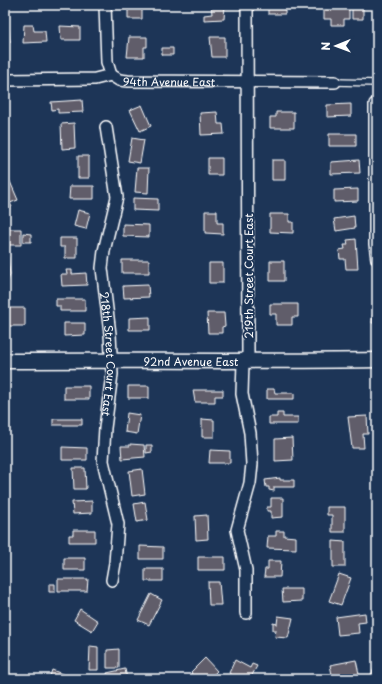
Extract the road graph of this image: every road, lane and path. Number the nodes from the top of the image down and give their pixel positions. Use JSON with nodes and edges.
{"nodes":[{"id":1,"x":105,"y":5,"type":"edge"},
{"id":2,"x":247,"y":5,"type":"edge"},
{"id":3,"x":111,"y":75,"type":"junction"},
{"id":4,"x":5,"y":80,"type":"edge"},
{"id":5,"x":247,"y":82,"type":"junction"},
{"id":6,"x":335,"y":82,"type":"joint"},
{"id":7,"x":377,"y":83,"type":"edge"},
{"id":8,"x":375,"y":104,"type":"dead end"},
{"id":9,"x":106,"y":127,"type":"dead end"},
{"id":10,"x":377,"y":259,"type":"edge"},
{"id":11,"x":111,"y":360,"type":"junction"},
{"id":12,"x":377,"y":360,"type":"edge"},
{"id":13,"x":5,"y":361,"type":"edge"},
{"id":14,"x":243,"y":362,"type":"junction"},
{"id":15,"x":112,"y":580,"type":"dead end"},
{"id":16,"x":246,"y":613,"type":"dead end"}],
"edges":[{"from":1,"to":3,"type":"street"},
{"from":2,"to":5,"type":"street","name":"219th Street Court East"},
{"from":3,"to":4,"type":"street","name":"94th Avenue East"},
{"from":3,"to":5,"type":"street","name":"94th Avenue East"},
{"from":5,"to":6,"type":"street","name":"94th Avenue East"},
{"from":5,"to":14,"type":"street","name":"219th Street Court East"},
{"from":6,"to":7,"type":"lane"},
{"from":8,"to":10,"type":"street"},
{"from":9,"to":11,"type":"street","name":"218th Street Court East"},
{"from":11,"to":13,"type":"street","name":"92nd Avenue East"},
{"from":11,"to":14,"type":"street","name":"92nd Avenue East"},
{"from":11,"to":15,"type":"street","name":"218th Street Court East"},
{"from":12,"to":14,"type":"street","name":"92nd Avenue East"},
{"from":14,"to":16,"type":"street","name":"219th Street Court East"}]}
